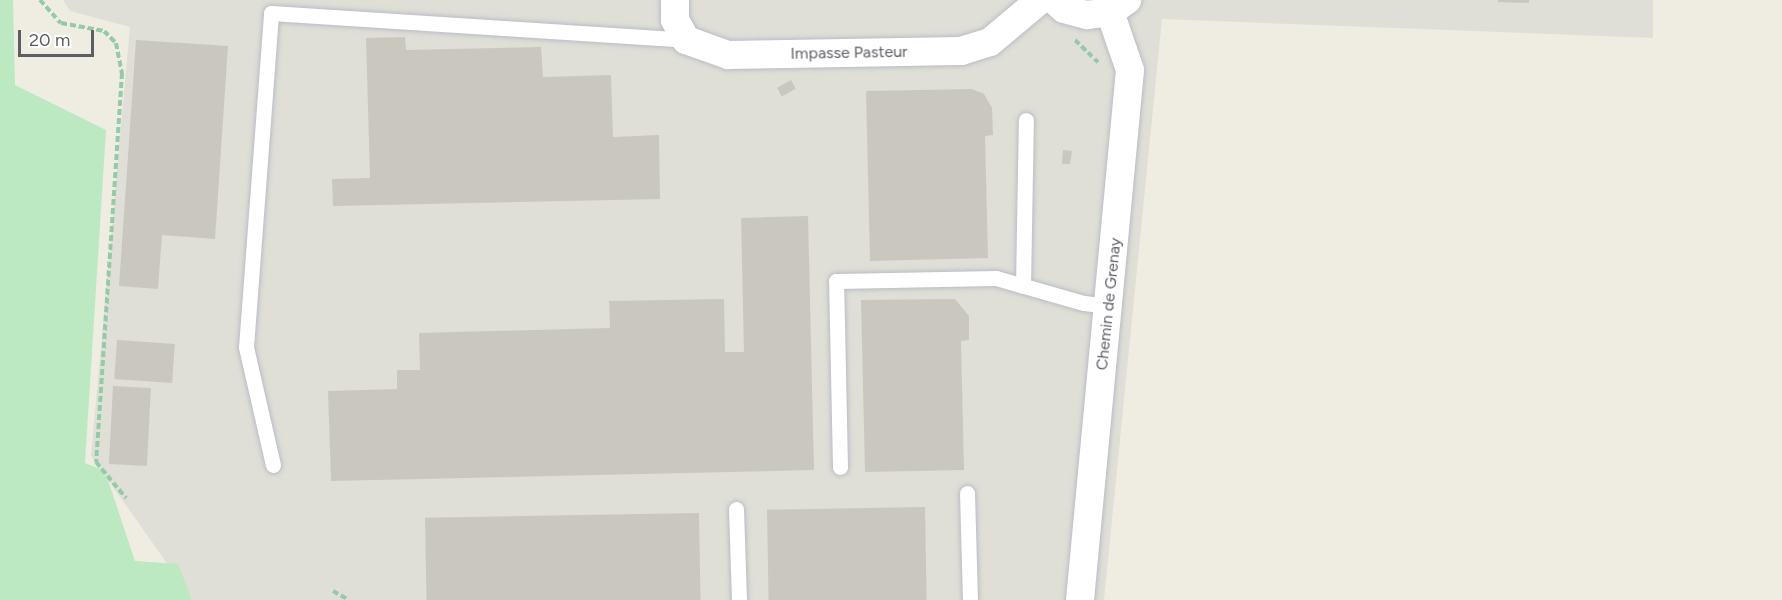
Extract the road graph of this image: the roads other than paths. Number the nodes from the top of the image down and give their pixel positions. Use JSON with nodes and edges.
{"nodes":[{"id":1,"x":675,"y":0,"type":"edge"},
{"id":2,"x":1040,"y":0,"type":"edge"},
{"id":3,"x":1054,"y":0,"type":"edge"},
{"id":4,"x":1118,"y":6,"type":"edge"},
{"id":5,"x":686,"y":40,"type":"junction"},
{"id":6,"x":1026,"y":120,"type":"dead end"},
{"id":7,"x":1023,"y":286,"type":"junction"},
{"id":8,"x":1109,"y":306,"type":"junction"},
{"id":9,"x":273,"y":465,"type":"dead end"},
{"id":10,"x":840,"y":467,"type":"dead end"},
{"id":11,"x":967,"y":493,"type":"dead end"},
{"id":12,"x":736,"y":509,"type":"dead end"},
{"id":13,"x":739,"y":600,"type":"edge"},
{"id":14,"x":970,"y":600,"type":"edge"},
{"id":15,"x":1080,"y":600,"type":"edge"}],
"edges":[{"from":1,"to":5,"type":"street"},
{"from":2,"to":5,"type":"street","name":"Impasse Pasteur"},
{"from":3,"to":4,"type":"street"},
{"from":4,"to":8,"type":"street","name":"Chemin de Grenay"},
{"from":5,"to":9,"type":"lane"},
{"from":6,"to":7,"type":"lane"},
{"from":7,"to":8,"type":"lane"},
{"from":7,"to":10,"type":"lane"},
{"from":8,"to":15,"type":"street","name":"Chemin de Grenay"},
{"from":11,"to":14,"type":"lane"},
{"from":12,"to":13,"type":"lane"}]}
